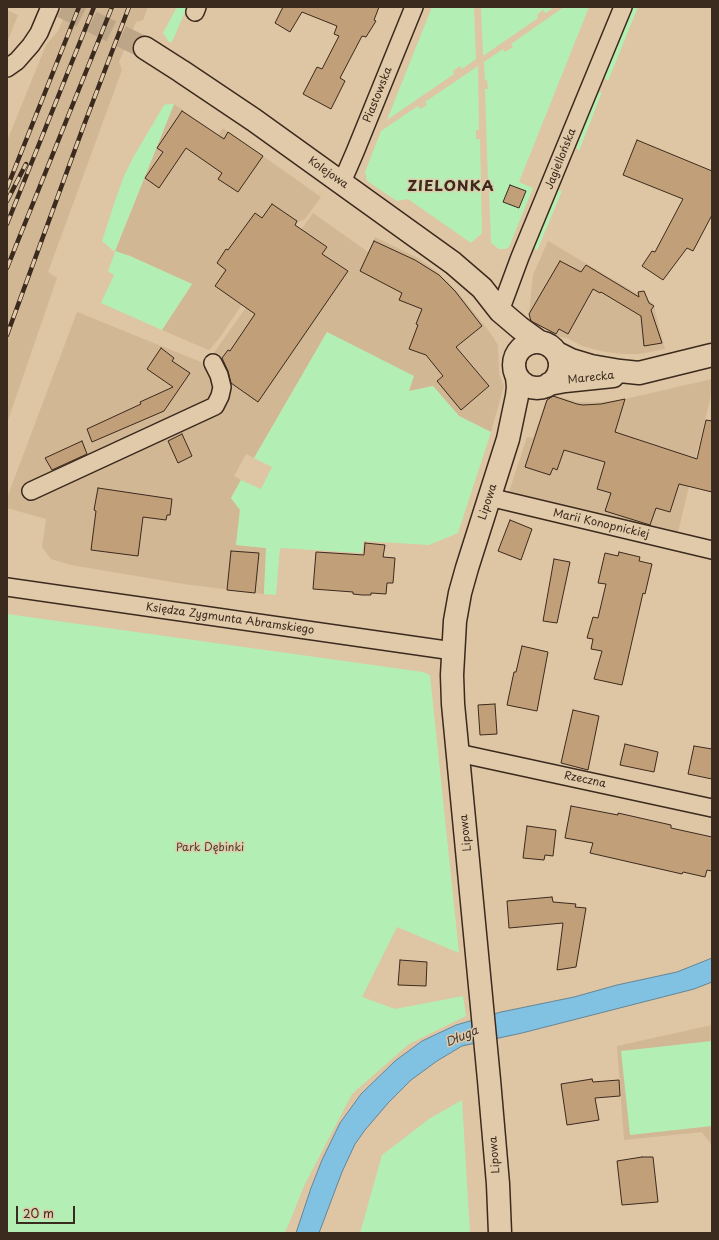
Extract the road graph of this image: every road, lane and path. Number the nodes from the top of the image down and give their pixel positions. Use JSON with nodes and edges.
{"nodes":[{"id":1,"x":414,"y":7,"type":"edge"},
{"id":2,"x":623,"y":7,"type":"edge"},
{"id":3,"x":47,"y":14,"type":"edge"},
{"id":4,"x":144,"y":48,"type":"tunnel mouth"},
{"id":5,"x":7,"y":68,"type":"edge"},
{"id":6,"x":342,"y":182,"type":"junction"},
{"id":7,"x":500,"y":311,"type":"junction"},
{"id":8,"x":538,"y":341,"type":"junction"},
{"id":9,"x":516,"y":353,"type":"junction"},
{"id":10,"x":557,"y":353,"type":"junction"},
{"id":11,"x":712,"y":355,"type":"edge"},
{"id":12,"x":213,"y":363,"type":"dead end"},
{"id":13,"x":633,"y":372,"type":"junction"},
{"id":14,"x":517,"y":377,"type":"junction"},
{"id":15,"x":544,"y":386,"type":"junction"},
{"id":16,"x":508,"y":439,"type":"junction"},
{"id":17,"x":31,"y":491,"type":"dead end"},
{"id":18,"x":489,"y":497,"type":"junction"},
{"id":19,"x":712,"y":550,"type":"edge"},
{"id":20,"x":7,"y":587,"type":"edge"},
{"id":21,"x":452,"y":651,"type":"junction"},
{"id":22,"x":458,"y":753,"type":"junction"},
{"id":23,"x":712,"y":808,"type":"edge"},
{"id":24,"x":500,"y":1233,"type":"edge"}],
"edges":[{"from":1,"to":6,"type":"street","name":"Piastowska"},
{"from":2,"to":7,"type":"street","name":"Jagiellońska"},
{"from":3,"to":5,"type":"street"},
{"from":4,"to":6,"type":"street","name":"Kolejowa"},
{"from":6,"to":7,"type":"street","name":"Kolejowa"},
{"from":7,"to":8,"type":"street","name":"Kolejowa"},
{"from":7,"to":9,"type":"street","name":"Kolejowa"},
{"from":8,"to":9,"type":"street"},
{"from":8,"to":10,"type":"street"},
{"from":9,"to":14,"type":"street"},
{"from":10,"to":13,"type":"street","name":"Marecka"},
{"from":10,"to":15,"type":"street"},
{"from":11,"to":13,"type":"street","name":"Marecka"},
{"from":12,"to":17,"type":"street"},
{"from":13,"to":15,"type":"street","name":"Marecka"},
{"from":14,"to":15,"type":"street"},
{"from":14,"to":16,"type":"street","name":"Lipowa"},
{"from":15,"to":16,"type":"street","name":"Lipowa"},
{"from":16,"to":18,"type":"street","name":"Lipowa"},
{"from":18,"to":19,"type":"street","name":"Marii Konopnickiej"},
{"from":18,"to":21,"type":"street","name":"Lipowa"},
{"from":20,"to":21,"type":"street","name":"Księdza Zygmunta Abramskiego"},
{"from":21,"to":22,"type":"street","name":"Lipowa"},
{"from":22,"to":23,"type":"street","name":"Rzeczna"},
{"from":22,"to":24,"type":"street","name":"Lipowa"}]}
